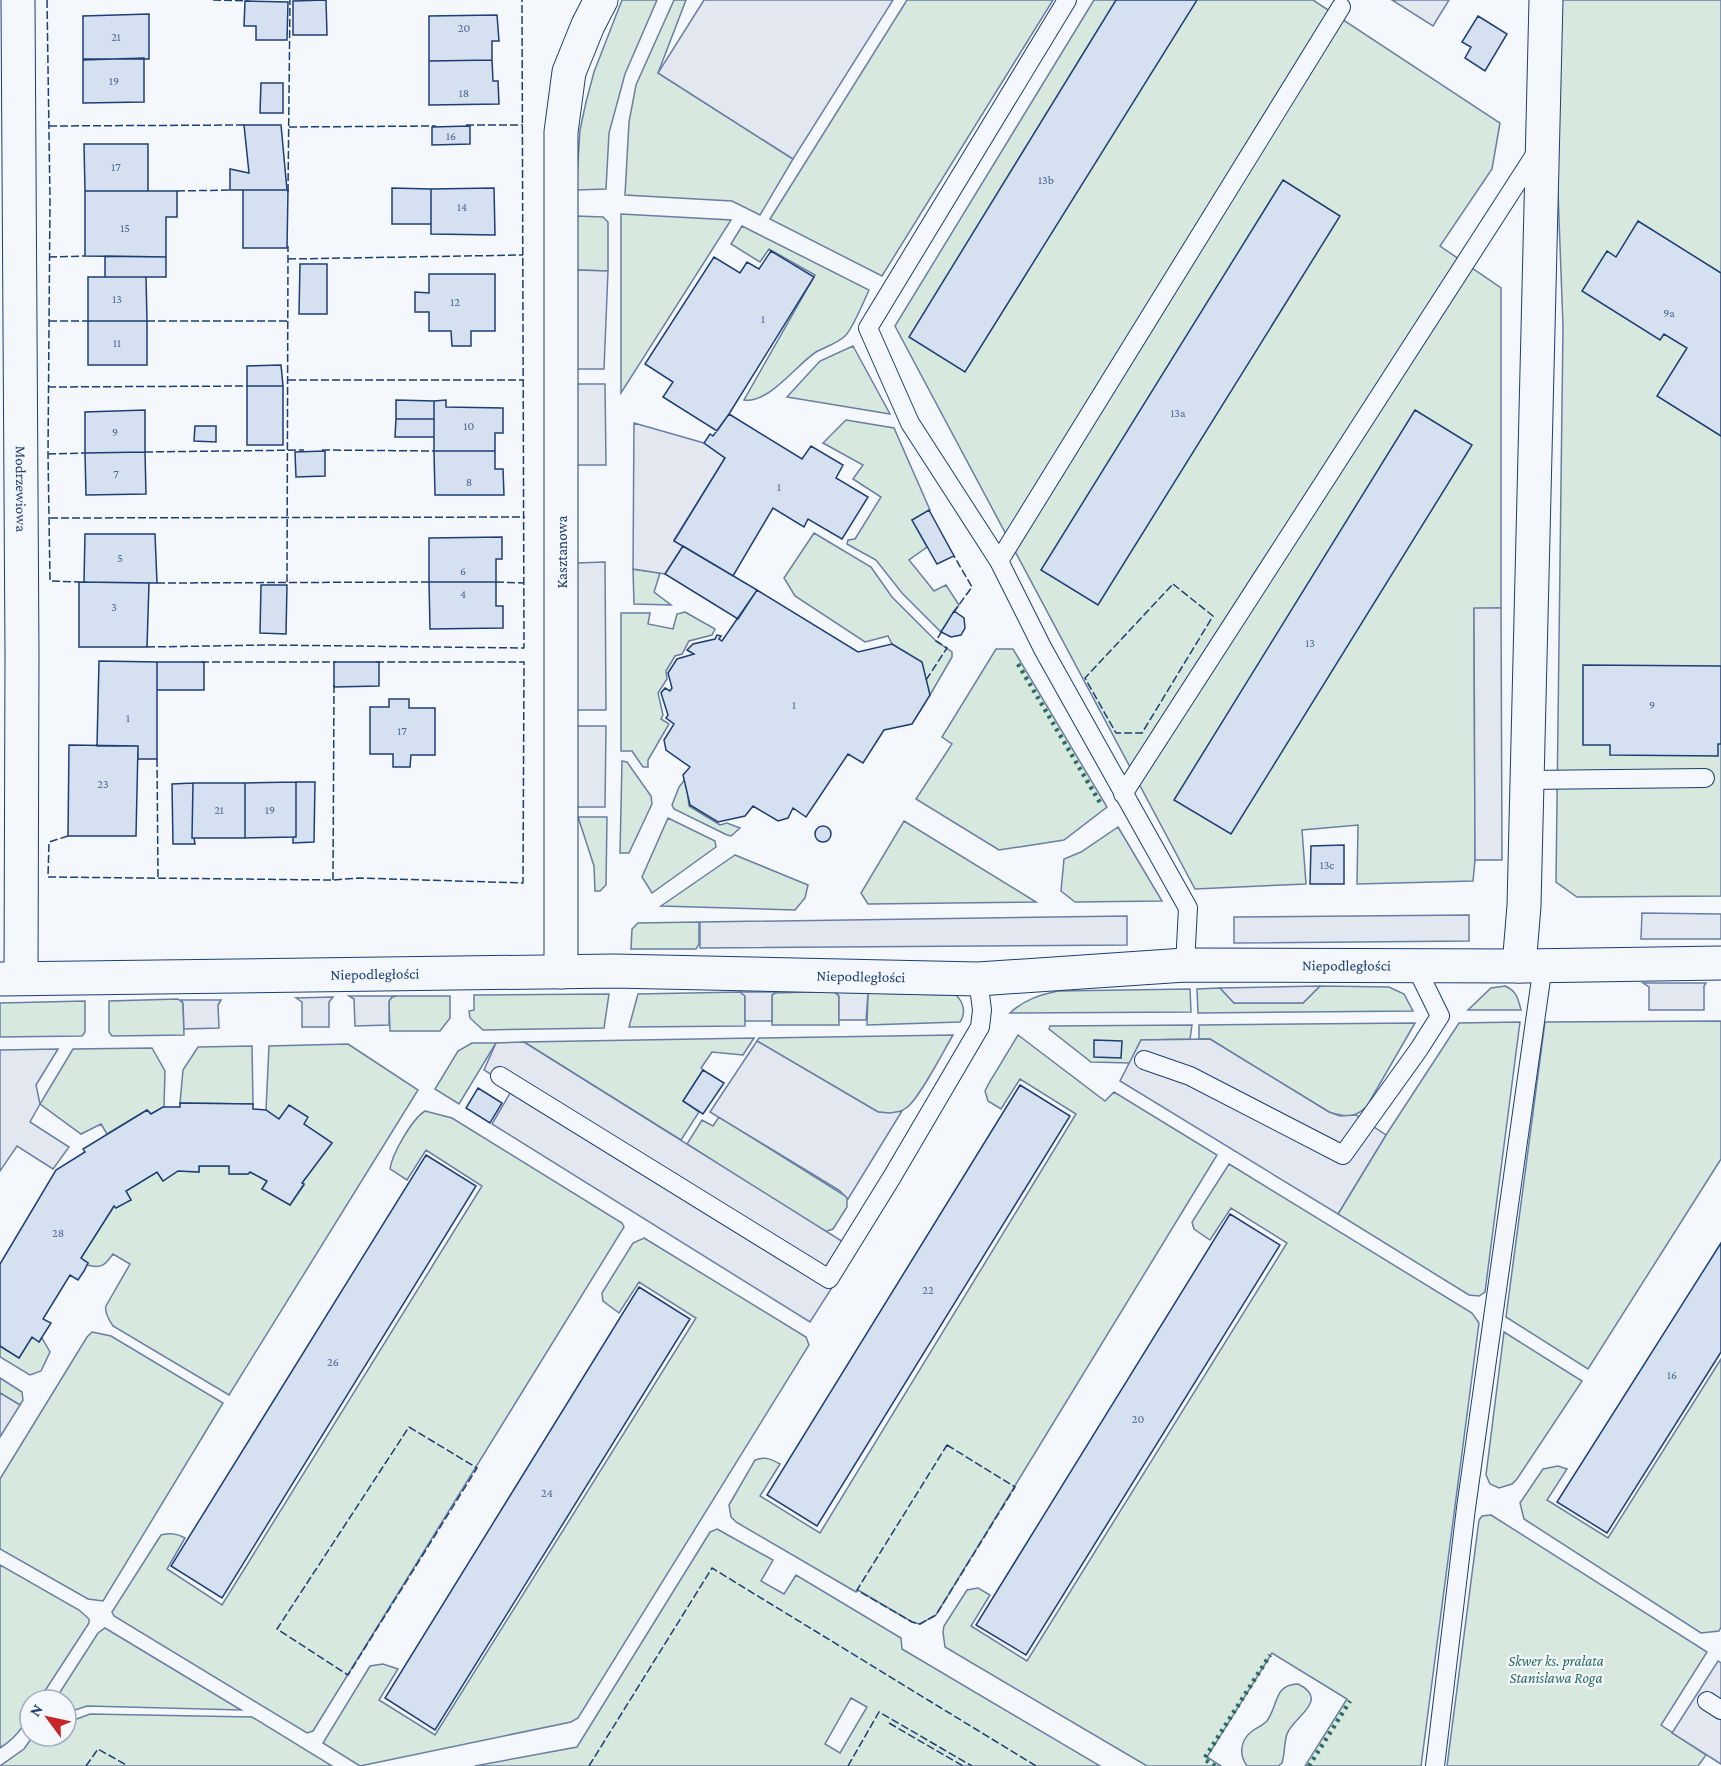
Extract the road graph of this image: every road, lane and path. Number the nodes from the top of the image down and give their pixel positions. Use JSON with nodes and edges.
{"nodes":[{"id":1,"x":18,"y":0,"type":"edge"},
{"id":2,"x":602,"y":0,"type":"edge"},
{"id":3,"x":1067,"y":0,"type":"edge"},
{"id":4,"x":1546,"y":0,"type":"edge"},
{"id":5,"x":1341,"y":7,"type":"dead end"},
{"id":6,"x":1544,"y":141,"type":"junction"},
{"id":7,"x":999,"y":561,"type":"junction"},
{"id":8,"x":1705,"y":778,"type":"dead end"},
{"id":9,"x":1527,"y":780,"type":"junction"},
{"id":10,"x":1123,"y":794,"type":"junction"},
{"id":11,"x":1721,"y":963,"type":"edge"},
{"id":12,"x":1185,"y":965,"type":"junction"},
{"id":13,"x":1415,"y":965,"type":"junction"},
{"id":14,"x":1531,"y":966,"type":"junction"},
{"id":15,"x":561,"y":972,"type":"junction"},
{"id":16,"x":10,"y":979,"type":"edge"},
{"id":17,"x":978,"y":979,"type":"junction"},
{"id":18,"x":1144,"y":1060,"type":"dead end"},
{"id":19,"x":500,"y":1076,"type":"dead end"},
{"id":20,"x":1435,"y":1766,"type":"edge"}],
"edges":[{"from":1,"to":16,"type":"street","name":"Modrzewiowa"},
{"from":2,"to":15,"type":"street","name":"Kasztanowa"},
{"from":3,"to":7,"type":"lane"},
{"from":4,"to":6,"type":"street"},
{"from":5,"to":7,"type":"lane"},
{"from":6,"to":9,"type":"street"},
{"from":6,"to":10,"type":"lane"},
{"from":7,"to":10,"type":"lane"},
{"from":8,"to":9,"type":"lane"},
{"from":9,"to":14,"type":"street"},
{"from":10,"to":12,"type":"lane"},
{"from":11,"to":14,"type":"street","name":"Niepodległości"},
{"from":12,"to":13,"type":"street","name":"Niepodległości"},
{"from":12,"to":17,"type":"street","name":"Niepodległości"},
{"from":13,"to":14,"type":"street","name":"Niepodległości"},
{"from":13,"to":18,"type":"lane"},
{"from":14,"to":20,"type":"lane"},
{"from":15,"to":16,"type":"street","name":"Niepodległości"},
{"from":15,"to":17,"type":"street","name":"Niepodległości"},
{"from":17,"to":19,"type":"lane"}]}
